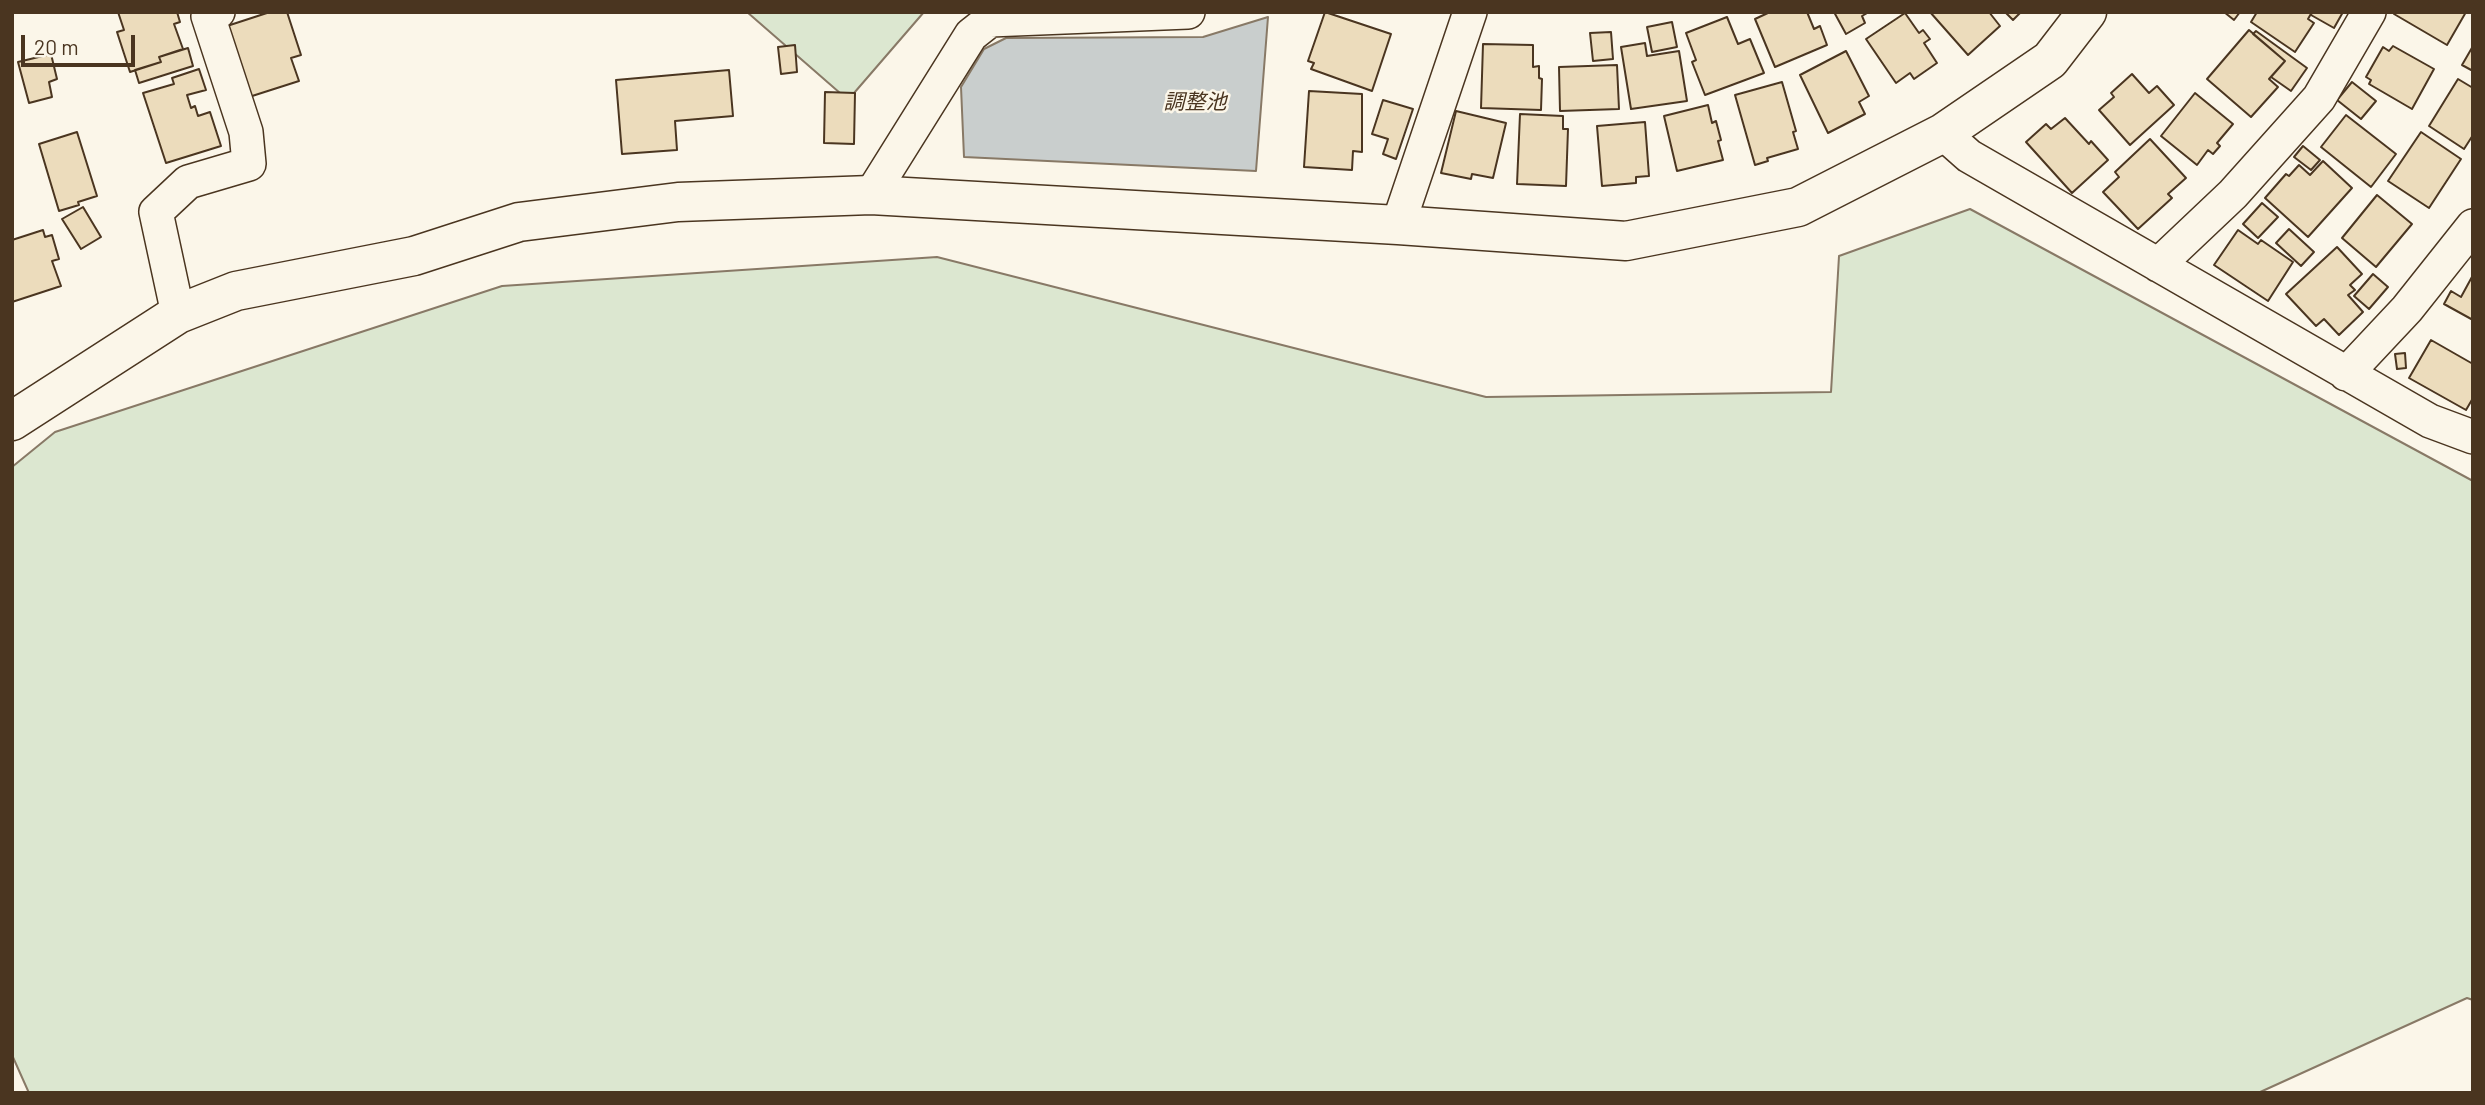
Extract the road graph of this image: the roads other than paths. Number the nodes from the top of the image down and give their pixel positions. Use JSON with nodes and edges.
{"nodes":[{"id":1,"x":218,"y":12,"type":"edge"},
{"id":2,"x":1188,"y":12,"type":"edge"},
{"id":3,"x":1470,"y":12,"type":"edge"},
{"id":4,"x":2087,"y":12,"type":"edge"},
{"id":5,"x":2369,"y":12,"type":"edge"},
{"id":6,"x":1943,"y":133,"type":"junction"},
{"id":7,"x":871,"y":195,"type":"junction"},
{"id":8,"x":1398,"y":225,"type":"junction"},
{"id":9,"x":2473,"y":226,"type":"edge"},
{"id":10,"x":2158,"y":265,"type":"junction"},
{"id":11,"x":178,"y":314,"type":"junction"},
{"id":12,"x":2346,"y":374,"type":"junction"},
{"id":13,"x":12,"y":421,"type":"edge"},
{"id":14,"x":2473,"y":437,"type":"edge"}],
"edges":[{"from":1,"to":11,"type":"street"},
{"from":2,"to":7,"type":"street"},
{"from":3,"to":8,"type":"street"},
{"from":4,"to":6,"type":"street"},
{"from":5,"to":10,"type":"street"},
{"from":6,"to":8,"type":"street"},
{"from":6,"to":10,"type":"street"},
{"from":7,"to":8,"type":"street"},
{"from":7,"to":11,"type":"street"},
{"from":9,"to":12,"type":"street"},
{"from":10,"to":12,"type":"street"},
{"from":11,"to":13,"type":"street"},
{"from":12,"to":14,"type":"street"}]}
